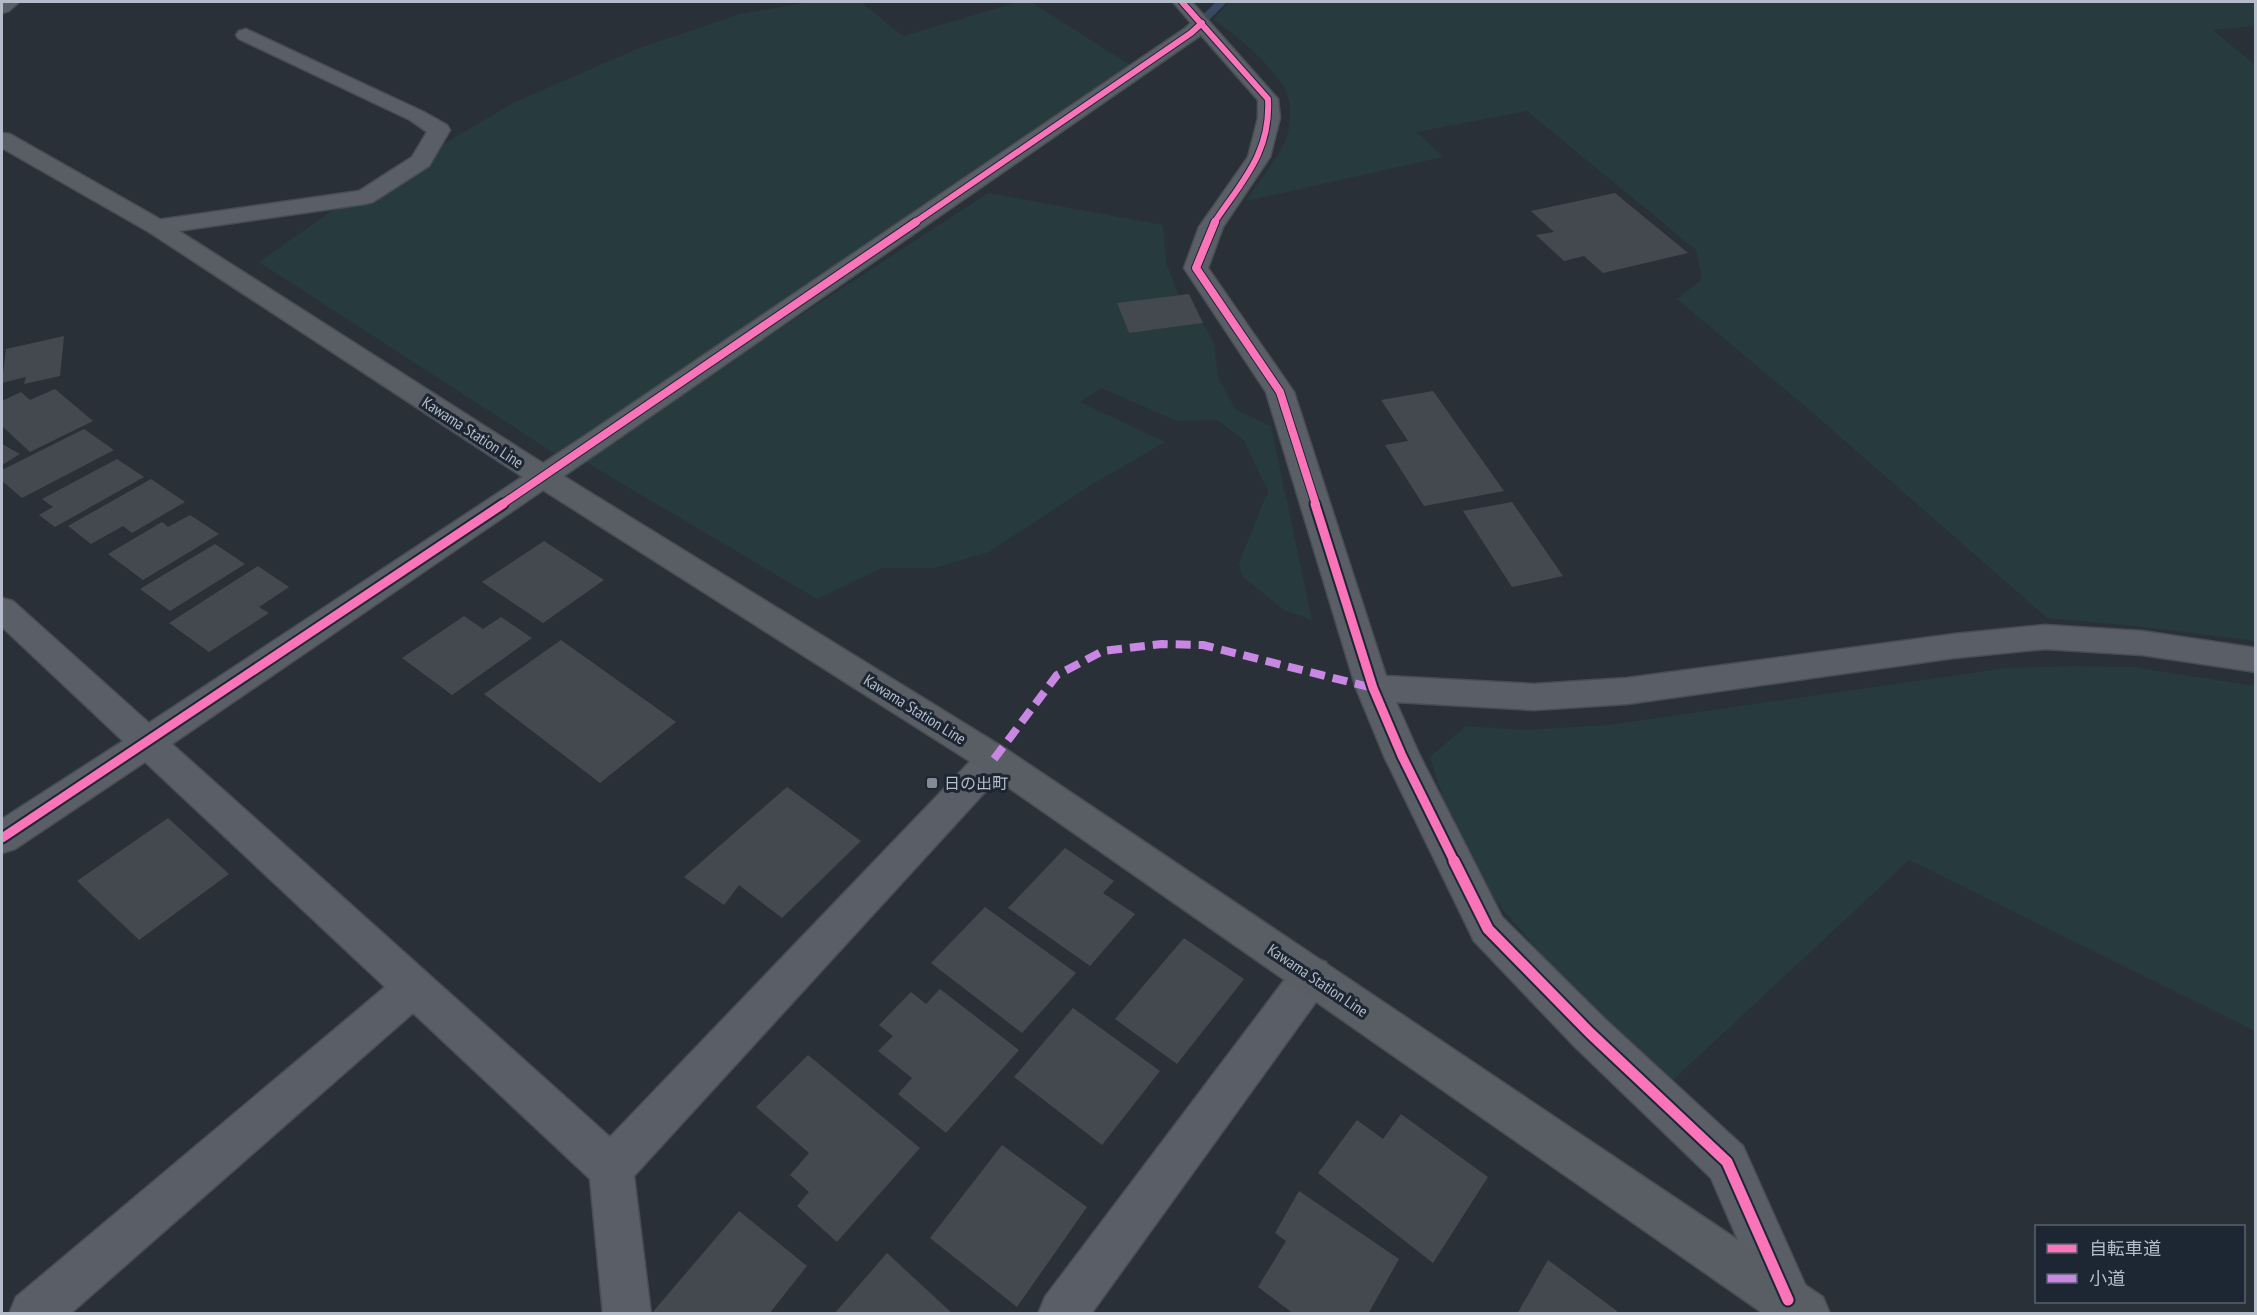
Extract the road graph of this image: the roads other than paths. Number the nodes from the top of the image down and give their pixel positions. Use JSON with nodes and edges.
{"nodes":[{"id":1,"x":10,"y":2,"type":"edge"},
{"id":2,"x":1182,"y":2,"type":"edge"},
{"id":3,"x":2,"y":7,"type":"edge"},
{"id":4,"x":1202,"y":23,"type":"junction"},
{"id":5,"x":246,"y":35,"type":"dead end"},
{"id":6,"x":2,"y":139,"type":"edge"},
{"id":7,"x":157,"y":227,"type":"junction"},
{"id":8,"x":542,"y":476,"type":"junction"},
{"id":9,"x":2,"y":609,"type":"edge"},
{"id":10,"x":2256,"y":660,"type":"edge"},
{"id":11,"x":1373,"y":688,"type":"junction"},
{"id":12,"x":146,"y":743,"type":"junction"},
{"id":13,"x":994,"y":759,"type":"junction"},
{"id":14,"x":2,"y":838,"type":"edge"},
{"id":15,"x":1312,"y":975,"type":"junction"},
{"id":16,"x":414,"y":987,"type":"junction"},
{"id":17,"x":611,"y":1168,"type":"junction"},
{"id":18,"x":1797,"y":1307,"type":"edge"},
{"id":19,"x":33,"y":1314,"type":"edge"},
{"id":20,"x":627,"y":1314,"type":"edge"},
{"id":21,"x":1062,"y":1314,"type":"edge"}],
"edges":[{"from":1,"to":3,"type":"street"},
{"from":2,"to":4,"type":"street"},
{"from":4,"to":8,"type":"street"},
{"from":4,"to":11,"type":"street"},
{"from":5,"to":7,"type":"street"},
{"from":6,"to":7,"type":"main road","name":"Kawama Station Line"},
{"from":7,"to":8,"type":"main road","name":"Kawama Station Line"},
{"from":8,"to":12,"type":"street"},
{"from":8,"to":13,"type":"main road","name":"Kawama Station Line"},
{"from":9,"to":12,"type":"street"},
{"from":10,"to":11,"type":"street"},
{"from":11,"to":18,"type":"street"},
{"from":12,"to":14,"type":"street"},
{"from":12,"to":16,"type":"street"},
{"from":13,"to":15,"type":"main road","name":"Kawama Station Line"},
{"from":13,"to":17,"type":"street"},
{"from":15,"to":18,"type":"main road","name":"Kawama Station Line"},
{"from":15,"to":21,"type":"street"},
{"from":16,"to":17,"type":"street"},
{"from":16,"to":19,"type":"street"},
{"from":17,"to":20,"type":"street"}]}
